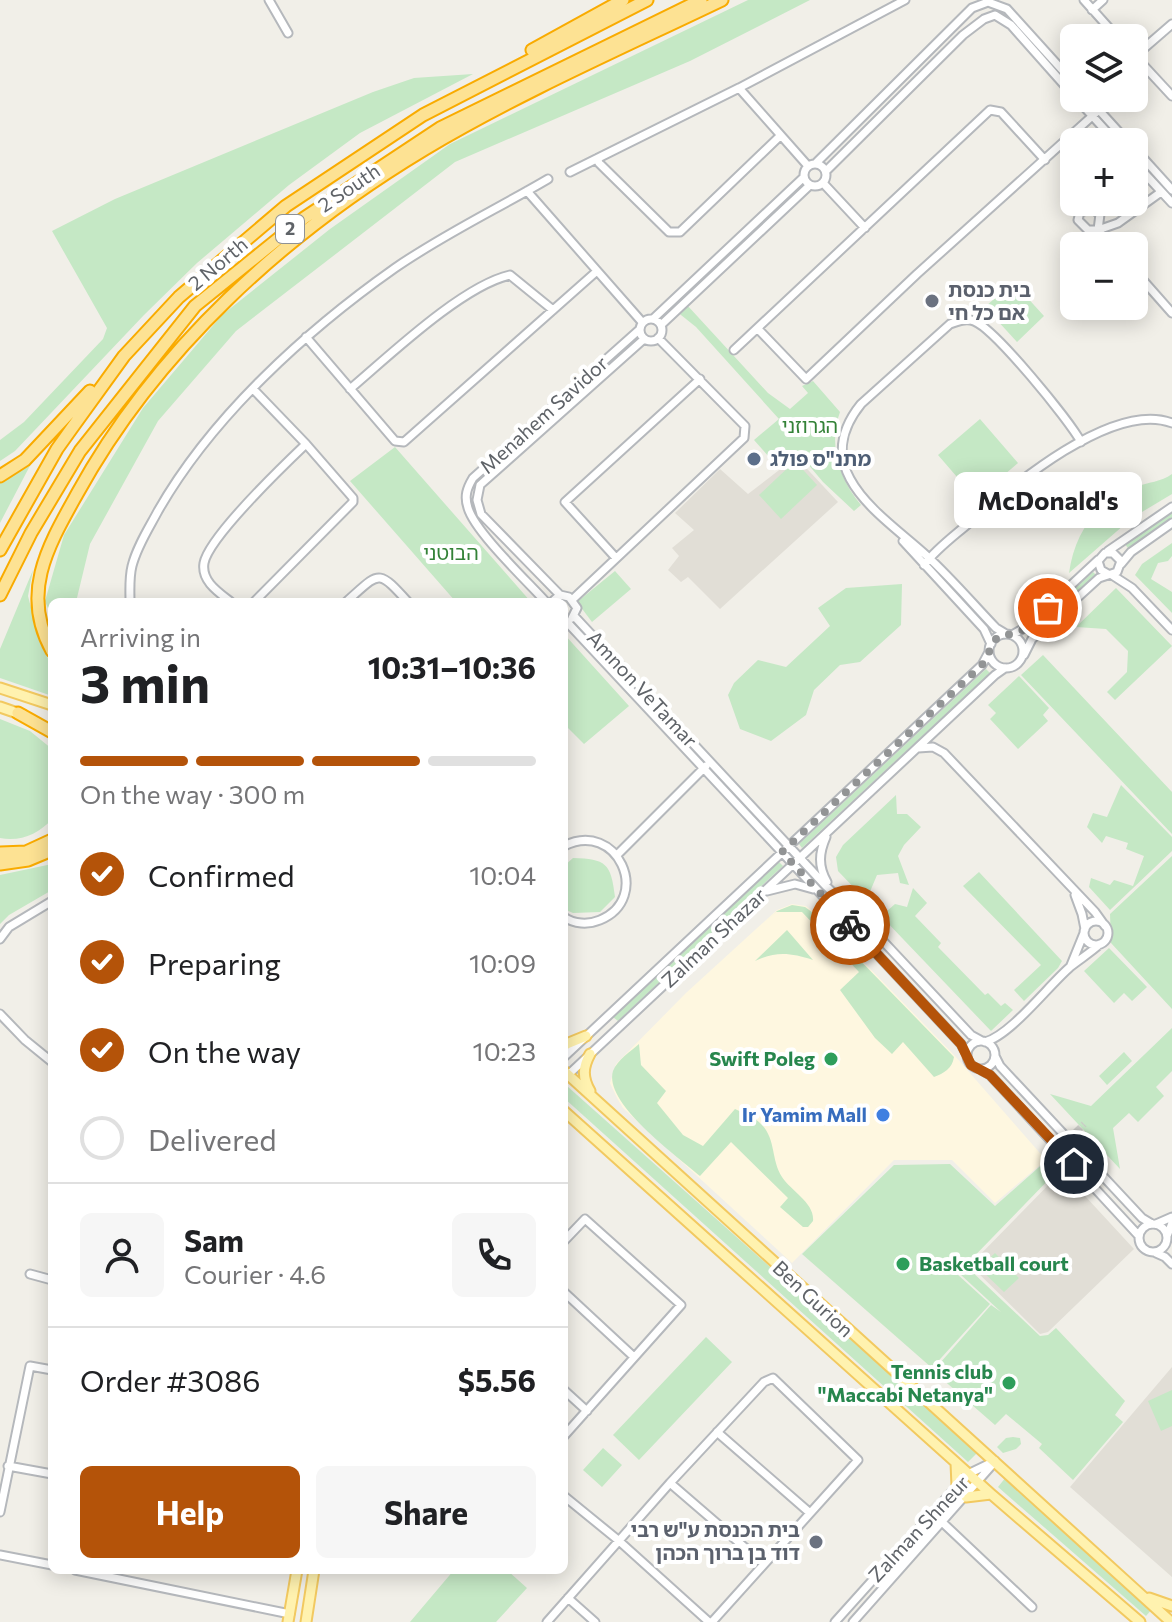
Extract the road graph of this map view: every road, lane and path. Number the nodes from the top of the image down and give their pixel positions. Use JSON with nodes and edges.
{"nodes":[{"id":1,"x":269,"y":0,"type":"edge"},
{"id":2,"x":623,"y":0,"type":"edge"},
{"id":3,"x":647,"y":0,"type":"edge"},
{"id":4,"x":701,"y":0,"type":"edge"},
{"id":5,"x":722,"y":0,"type":"edge"},
{"id":6,"x":905,"y":0,"type":"edge"},
{"id":7,"x":1084,"y":0,"type":"edge"},
{"id":8,"x":1103,"y":0,"type":"edge"},
{"id":9,"x":988,"y":2,"type":"edge"},
{"id":10,"x":1092,"y":10,"type":"junction"},
{"id":11,"x":1105,"y":24,"type":"edge"},
{"id":12,"x":1172,"y":24,"type":"edge"},
{"id":13,"x":288,"y":33,"type":"dead end"},
{"id":14,"x":1148,"y":44,"type":"edge"},
{"id":15,"x":1060,"y":68,"type":"edge"},
{"id":16,"x":1148,"y":71,"type":"edge"},
{"id":17,"x":1060,"y":80,"type":"edge"},
{"id":18,"x":739,"y":88,"type":"junction"},
{"id":19,"x":469,"y":90,"type":"junction"},
{"id":20,"x":1172,"y":96,"type":"edge"},
{"id":21,"x":1088,"y":112,"type":"edge"},
{"id":22,"x":1097,"y":112,"type":"edge"},
{"id":23,"x":1101,"y":112,"type":"edge"},
{"id":24,"x":1093,"y":117,"type":"junction"},
{"id":25,"x":1103,"y":128,"type":"edge"},
{"id":26,"x":1115,"y":128,"type":"edge"},
{"id":27,"x":780,"y":136,"type":"junction"},
{"id":28,"x":598,"y":158,"type":"junction"},
{"id":29,"x":1045,"y":160,"type":"junction"},
{"id":30,"x":1148,"y":163,"type":"edge"},
{"id":31,"x":812,"y":165,"type":"junction"},
{"id":32,"x":826,"y":171,"type":"junction"},
{"id":33,"x":570,"y":172,"type":"dead end"},
{"id":34,"x":1148,"y":178,"type":"edge"},
{"id":35,"x":548,"y":179,"type":"dead end"},
{"id":36,"x":807,"y":181,"type":"junction"},
{"id":37,"x":823,"y":183,"type":"junction"},
{"id":38,"x":1172,"y":190,"type":"edge"},
{"id":39,"x":527,"y":191,"type":"junction"},
{"id":40,"x":1161,"y":192,"type":"junction"},
{"id":41,"x":1172,"y":203,"type":"edge"},
{"id":42,"x":865,"y":228,"type":"junction"},
{"id":43,"x":1100,"y":232,"type":"edge"},
{"id":44,"x":597,"y":271,"type":"junction"},
{"id":45,"x":1148,"y":286,"type":"edge"},
{"id":46,"x":553,"y":310,"type":"junction"},
{"id":47,"x":1172,"y":313,"type":"edge"},
{"id":48,"x":653,"y":319,"type":"junction"},
{"id":49,"x":661,"y":325,"type":"junction"},
{"id":50,"x":641,"y":326,"type":"junction"},
{"id":51,"x":758,"y":329,"type":"junction"},
{"id":52,"x":306,"y":337,"type":"junction"},
{"id":53,"x":658,"y":338,"type":"junction"},
{"id":54,"x":644,"y":339,"type":"junction"},
{"id":55,"x":734,"y":350,"type":"dead end"},
{"id":56,"x":124,"y":356,"type":"junction"},
{"id":57,"x":700,"y":379,"type":"junction"},
{"id":58,"x":350,"y":389,"type":"junction"},
{"id":59,"x":254,"y":390,"type":"junction"},
{"id":60,"x":1172,"y":423,"type":"edge"},
{"id":61,"x":1081,"y":442,"type":"junction"},
{"id":62,"x":306,"y":444,"type":"junction"},
{"id":63,"x":0,"y":476,"type":"edge"},
{"id":64,"x":1172,"y":507,"type":"edge"},
{"id":65,"x":1172,"y":523,"type":"edge"},
{"id":66,"x":0,"y":550,"type":"edge"},
{"id":67,"x":1102,"y":555,"type":"junction"},
{"id":68,"x":616,"y":558,"type":"junction"},
{"id":69,"x":926,"y":561,"type":"junction"},
{"id":70,"x":1121,"y":566,"type":"junction"},
{"id":71,"x":1110,"y":574,"type":"junction"},
{"id":72,"x":1132,"y":588,"type":"junction"},
{"id":73,"x":0,"y":595,"type":"edge"},
{"id":74,"x":560,"y":595,"type":"junction"},
{"id":75,"x":130,"y":598,"type":"edge"},
{"id":76,"x":227,"y":598,"type":"edge"},
{"id":77,"x":258,"y":598,"type":"edge"},
{"id":78,"x":351,"y":598,"type":"edge"},
{"id":79,"x":404,"y":598,"type":"edge"},
{"id":80,"x":545,"y":598,"type":"edge"},
{"id":81,"x":555,"y":598,"type":"edge"},
{"id":82,"x":573,"y":599,"type":"junction"},
{"id":83,"x":568,"y":620,"type":"edge"},
{"id":84,"x":1172,"y":630,"type":"edge"},
{"id":85,"x":1009,"y":634,"type":"junction"},
{"id":86,"x":48,"y":640,"type":"edge"},
{"id":87,"x":990,"y":648,"type":"junction"},
{"id":88,"x":1024,"y":655,"type":"junction"},
{"id":89,"x":627,"y":658,"type":"dead end"},
{"id":90,"x":621,"y":665,"type":"junction"},
{"id":91,"x":1005,"y":668,"type":"junction"},
{"id":92,"x":0,"y":688,"type":"edge"},
{"id":93,"x":48,"y":704,"type":"edge"},
{"id":94,"x":0,"y":707,"type":"edge"},
{"id":95,"x":18,"y":713,"type":"junction"},
{"id":96,"x":48,"y":724,"type":"edge"},
{"id":97,"x":940,"y":726,"type":"junction"},
{"id":98,"x":48,"y":730,"type":"edge"},
{"id":99,"x":916,"y":749,"type":"junction"},
{"id":100,"x":944,"y":753,"type":"junction"},
{"id":101,"x":711,"y":762,"type":"junction"},
{"id":102,"x":703,"y":769,"type":"junction"},
{"id":103,"x":806,"y":829,"type":"junction"},
{"id":104,"x":775,"y":831,"type":"junction"},
{"id":105,"x":829,"y":831,"type":"junction"},
{"id":106,"x":765,"y":835,"type":"junction"},
{"id":107,"x":48,"y":842,"type":"edge"},
{"id":108,"x":568,"y":844,"type":"edge"},
{"id":109,"x":789,"y":846,"type":"junction"},
{"id":110,"x":48,"y":852,"type":"edge"},
{"id":111,"x":782,"y":852,"type":"junction"},
{"id":112,"x":0,"y":853,"type":"edge"},
{"id":113,"x":617,"y":855,"type":"junction"},
{"id":114,"x":800,"y":858,"type":"junction"},
{"id":115,"x":0,"y":864,"type":"edge"},
{"id":116,"x":793,"y":864,"type":"junction"},
{"id":117,"x":764,"y":869,"type":"junction"},
{"id":118,"x":1067,"y":883,"type":"junction"},
{"id":119,"x":819,"y":892,"type":"junction"},
{"id":120,"x":762,"y":893,"type":"junction"},
{"id":121,"x":843,"y":902,"type":"junction"},
{"id":122,"x":48,"y":903,"type":"edge"},
{"id":123,"x":568,"y":918,"type":"edge"},
{"id":124,"x":1105,"y":926,"type":"junction"},
{"id":125,"x":1084,"y":931,"type":"junction"},
{"id":126,"x":0,"y":939,"type":"edge"},
{"id":127,"x":1100,"y":944,"type":"junction"},
{"id":128,"x":1070,"y":967,"type":"junction"},
{"id":129,"x":0,"y":1014,"type":"edge"},
{"id":130,"x":1014,"y":1022,"type":"junction"},
{"id":131,"x":586,"y":1036,"type":"junction"},
{"id":132,"x":983,"y":1042,"type":"junction"},
{"id":133,"x":568,"y":1043,"type":"edge"},
{"id":134,"x":568,"y":1053,"type":"edge"},
{"id":135,"x":966,"y":1053,"type":"junction"},
{"id":136,"x":590,"y":1054,"type":"junction"},
{"id":137,"x":994,"y":1054,"type":"junction"},
{"id":138,"x":48,"y":1059,"type":"edge"},
{"id":139,"x":981,"y":1070,"type":"junction"},
{"id":140,"x":568,"y":1072,"type":"edge"},
{"id":141,"x":568,"y":1077,"type":"edge"},
{"id":142,"x":595,"y":1097,"type":"junction"},
{"id":143,"x":568,"y":1117,"type":"edge"},
{"id":144,"x":1172,"y":1220,"type":"edge"},
{"id":145,"x":1153,"y":1224,"type":"junction"},
{"id":146,"x":1139,"y":1236,"type":"junction"},
{"id":147,"x":568,"y":1237,"type":"edge"},
{"id":148,"x":1167,"y":1238,"type":"junction"},
{"id":149,"x":1172,"y":1250,"type":"edge"},
{"id":150,"x":1154,"y":1253,"type":"junction"},
{"id":151,"x":1172,"y":1264,"type":"edge"},
{"id":152,"x":30,"y":1274,"type":"dead end"},
{"id":153,"x":48,"y":1279,"type":"edge"},
{"id":154,"x":568,"y":1296,"type":"edge"},
{"id":155,"x":634,"y":1357,"type":"junction"},
{"id":156,"x":48,"y":1368,"type":"edge"},
{"id":157,"x":568,"y":1394,"type":"edge"},
{"id":158,"x":587,"y":1411,"type":"junction"},
{"id":159,"x":568,"y":1432,"type":"edge"},
{"id":160,"x":717,"y":1432,"type":"junction"},
{"id":161,"x":995,"y":1461,"type":"junction"},
{"id":162,"x":956,"y":1463,"type":"junction"},
{"id":163,"x":8,"y":1466,"type":"junction"},
{"id":164,"x":48,"y":1473,"type":"edge"},
{"id":165,"x":968,"y":1474,"type":"junction"},
{"id":166,"x":670,"y":1483,"type":"junction"},
{"id":167,"x":979,"y":1483,"type":"junction"},
{"id":168,"x":957,"y":1486,"type":"junction"},
{"id":169,"x":991,"y":1494,"type":"junction"},
{"id":170,"x":966,"y":1497,"type":"junction"},
{"id":171,"x":568,"y":1499,"type":"edge"},
{"id":172,"x":0,"y":1512,"type":"edge"},
{"id":173,"x":810,"y":1513,"type":"junction"},
{"id":174,"x":943,"y":1523,"type":"junction"},
{"id":175,"x":618,"y":1540,"type":"junction"},
{"id":176,"x":0,"y":1555,"type":"edge"},
{"id":177,"x":48,"y":1564,"type":"edge"},
{"id":178,"x":764,"y":1564,"type":"junction"},
{"id":179,"x":93,"y":1574,"type":"edge"},
{"id":180,"x":296,"y":1574,"type":"edge"},
{"id":181,"x":313,"y":1574,"type":"edge"},
{"id":182,"x":1145,"y":1597,"type":"junction"},
{"id":183,"x":568,"y":1598,"type":"junction"},
{"id":184,"x":1172,"y":1606,"type":"edge"},
{"id":185,"x":1032,"y":1607,"type":"dead end"},
{"id":186,"x":289,"y":1618,"type":"edge"},
{"id":187,"x":1136,"y":1620,"type":"edge"},
{"id":188,"x":306,"y":1622,"type":"edge"},
{"id":189,"x":547,"y":1622,"type":"edge"},
{"id":190,"x":595,"y":1622,"type":"edge"},
{"id":191,"x":711,"y":1622,"type":"edge"},
{"id":192,"x":835,"y":1622,"type":"edge"},
{"id":193,"x":853,"y":1622,"type":"edge"},
{"id":194,"x":1171,"y":1622,"type":"edge"}],
"edges":[{"from":1,"to":13,"type":"street"},
{"from":2,"to":19,"type":"highway"},
{"from":3,"to":19,"type":"highway","name":"2 North","number":"2"},
{"from":4,"to":73,"type":"highway","name":"2 South","number":"2"},
{"from":5,"to":86,"type":"highway"},
{"from":6,"to":18,"type":"street"},
{"from":7,"to":10,"type":"street"},
{"from":8,"to":10,"type":"street"},
{"from":9,"to":15,"type":"street"},
{"from":9,"to":31,"type":"street"},
{"from":10,"to":11,"type":"street"},
{"from":12,"to":14,"type":"street"},
{"from":16,"to":20,"type":"street"},
{"from":17,"to":32,"type":"street"},
{"from":18,"to":27,"type":"street"},
{"from":18,"to":28,"type":"street"},
{"from":19,"to":56,"type":"highway","name":"2 North","number":"2"},
{"from":21,"to":24,"type":"street"},
{"from":22,"to":24,"type":"street"},
{"from":23,"to":26,"type":"street"},
{"from":24,"to":25,"type":"street"},
{"from":24,"to":29,"type":"street"},
{"from":27,"to":28,"type":"street"},
{"from":27,"to":31,"type":"street"},
{"from":28,"to":33,"type":"street"},
{"from":29,"to":42,"type":"street"},
{"from":29,"to":51,"type":"street"},
{"from":30,"to":38,"type":"street"},
{"from":31,"to":32,"type":"street"},
{"from":31,"to":36,"type":"street"},
{"from":32,"to":37,"type":"street"},
{"from":34,"to":40,"type":"street"},
{"from":35,"to":39,"type":"street"},
{"from":36,"to":37,"type":"street"},
{"from":36,"to":48,"type":"street"},
{"from":36,"to":49,"type":"street"},
{"from":37,"to":42,"type":"street"},
{"from":39,"to":44,"type":"street"},
{"from":39,"to":52,"type":"street"},
{"from":40,"to":41,"type":"street"},
{"from":40,"to":43,"type":"street"},
{"from":42,"to":51,"type":"street"},
{"from":44,"to":46,"type":"street"},
{"from":44,"to":50,"type":"street"},
{"from":45,"to":47,"type":"street"},
{"from":46,"to":58,"type":"street"},
{"from":46,"to":58,"type":"street"},
{"from":48,"to":49,"type":"street"},
{"from":48,"to":50,"type":"street"},
{"from":49,"to":53,"type":"street"},
{"from":50,"to":54,"type":"street"},
{"from":50,"to":80,"type":"street","name":"Menahem Savidor"},
{"from":51,"to":55,"type":"street"},
{"from":52,"to":58,"type":"street"},
{"from":52,"to":59,"type":"street"},
{"from":53,"to":54,"type":"street"},
{"from":53,"to":57,"type":"street"},
{"from":54,"to":74,"type":"street","name":"Menahem Savidor"},
{"from":56,"to":63,"type":"highway"},
{"from":56,"to":66,"type":"highway","name":"2 North","number":"2"},
{"from":57,"to":68,"type":"street"},
{"from":57,"to":68,"type":"street"},
{"from":59,"to":62,"type":"street"},
{"from":59,"to":75,"type":"street"},
{"from":60,"to":61,"type":"street"},
{"from":61,"to":69,"type":"street"},
{"from":61,"to":69,"type":"street"},
{"from":62,"to":76,"type":"street"},
{"from":62,"to":77,"type":"street"},
{"from":64,"to":67,"type":"street"},
{"from":65,"to":70,"type":"street"},
{"from":67,"to":70,"type":"street"},
{"from":67,"to":71,"type":"street"},
{"from":67,"to":85,"type":"street"},
{"from":68,"to":82,"type":"street"},
{"from":69,"to":85,"type":"street"},
{"from":69,"to":87,"type":"street"},
{"from":70,"to":71,"type":"street"},
{"from":70,"to":72,"type":"street"},
{"from":71,"to":72,"type":"street"},
{"from":71,"to":88,"type":"street"},
{"from":72,"to":84,"type":"street"},
{"from":74,"to":81,"type":"street"},
{"from":74,"to":82,"type":"street"},
{"from":78,"to":79,"type":"street"},
{"from":82,"to":83,"type":"street"},
{"from":83,"to":90,"type":"street","name":"Amnon VeTamar"},
{"from":83,"to":102,"type":"street","name":"Amnon VeTamar"},
{"from":85,"to":87,"type":"street"},
{"from":85,"to":88,"type":"street"},
{"from":87,"to":91,"type":"street"},
{"from":87,"to":103,"type":"street","name":"Zalman Shazar"},
{"from":88,"to":91,"type":"street"},
{"from":89,"to":90,"type":"street"},
{"from":90,"to":101,"type":"street","name":"Amnon VeTamar"},
{"from":91,"to":97,"type":"street","name":"Zalman Shazar"},
{"from":92,"to":93,"type":"main road"},
{"from":94,"to":95,"type":"main road"},
{"from":95,"to":96,"type":"main road"},
{"from":95,"to":98,"type":"highway"},
{"from":97,"to":99,"type":"street","name":"Zalman Shazar"},
{"from":97,"to":100,"type":"street"},
{"from":99,"to":100,"type":"street"},
{"from":99,"to":105,"type":"street","name":"Zalman Shazar"},
{"from":100,"to":118,"type":"street"},
{"from":101,"to":102,"type":"street","name":"Amnon VeTamar"},
{"from":101,"to":104,"type":"street","name":"Amnon VeTamar"},
{"from":102,"to":106,"type":"street","name":"Amnon VeTamar"},
{"from":102,"to":113,"type":"street","name":"Amnon VeTamar"},
{"from":103,"to":104,"type":"street"},
{"from":103,"to":109,"type":"street","name":"Zalman Shazar"},
{"from":104,"to":109,"type":"street","name":"Amnon VeTamar"},
{"from":105,"to":114,"type":"street","name":"Zalman Shazar"},
{"from":105,"to":121,"type":"street"},
{"from":106,"to":111,"type":"street","name":"Amnon VeTamar"},
{"from":106,"to":117,"type":"street"},
{"from":107,"to":112,"type":"highway"},
{"from":108,"to":113,"type":"street"},
{"from":109,"to":111,"type":"street","name":"Zalman Shazar"},
{"from":109,"to":114,"type":"street","name":"Amnon VeTamar"},
{"from":110,"to":115,"type":"highway"},
{"from":111,"to":116,"type":"street","name":"Amnon VeTamar"},
{"from":111,"to":117,"type":"street","name":"Zalman Shazar"},
{"from":113,"to":123,"type":"street"},
{"from":114,"to":116,"type":"street","name":"Zalman Shazar"},
{"from":114,"to":121,"type":"street","name":"Amnon VeTamar"},
{"from":116,"to":119,"type":"street","name":"Amnon VeTamar"},
{"from":116,"to":120,"type":"street","name":"Zalman Shazar"},
{"from":117,"to":131,"type":"street","name":"Zalman Shazar"},
{"from":118,"to":124,"type":"street"},
{"from":118,"to":125,"type":"street"},
{"from":119,"to":120,"type":"street"},
{"from":119,"to":135,"type":"street","name":"Amnon VeTamar"},
{"from":120,"to":136,"type":"street","name":"Zalman Shazar"},
{"from":121,"to":132,"type":"street"},
{"from":122,"to":126,"type":"street"},
{"from":124,"to":125,"type":"street"},
{"from":124,"to":127,"type":"street"},
{"from":125,"to":127,"type":"street"},
{"from":125,"to":128,"type":"street"},
{"from":127,"to":128,"type":"street"},
{"from":128,"to":130,"type":"street"},
{"from":129,"to":138,"type":"street"},
{"from":130,"to":132,"type":"street"},
{"from":130,"to":137,"type":"street"},
{"from":131,"to":133,"type":"main road"},
{"from":131,"to":134,"type":"street","name":"Zalman Shazar"},
{"from":132,"to":135,"type":"street"},
{"from":132,"to":137,"type":"street"},
{"from":135,"to":139,"type":"street"},
{"from":136,"to":140,"type":"street","name":"Zalman Shazar"},
{"from":136,"to":142,"type":"main road"},
{"from":137,"to":139,"type":"street"},
{"from":137,"to":145,"type":"street"},
{"from":139,"to":146,"type":"street"},
{"from":141,"to":142,"type":"main road","name":"Ben Gurion"},
{"from":142,"to":161,"type":"main road","name":"Ben Gurion"},
{"from":143,"to":162,"type":"main road","name":"Ben Gurion"},
{"from":144,"to":145,"type":"street"},
{"from":144,"to":148,"type":"street"},
{"from":145,"to":146,"type":"street"},
{"from":145,"to":148,"type":"street"},
{"from":146,"to":150,"type":"street"},
{"from":147,"to":155,"type":"street"},
{"from":148,"to":149,"type":"street"},
{"from":148,"to":150,"type":"street"},
{"from":150,"to":151,"type":"street"},
{"from":152,"to":153,"type":"street"},
{"from":154,"to":155,"type":"street"},
{"from":155,"to":158,"type":"street"},
{"from":156,"to":163,"type":"street"},
{"from":157,"to":158,"type":"street"},
{"from":158,"to":159,"type":"street"},
{"from":160,"to":166,"type":"street"},
{"from":160,"to":173,"type":"street"},
{"from":160,"to":173,"type":"street"},
{"from":161,"to":165,"type":"street","name":"Zalman Shneur"},
{"from":161,"to":167,"type":"street","name":"Zalman Shneur"},
{"from":161,"to":182,"type":"main road","name":"Ben Gurion"},
{"from":162,"to":165,"type":"main road","name":"Ben Gurion"},
{"from":162,"to":168,"type":"main road"},
{"from":163,"to":164,"type":"street"},
{"from":163,"to":172,"type":"street"},
{"from":165,"to":167,"type":"main road","name":"Ben Gurion"},
{"from":165,"to":168,"type":"street","name":"Zalman Shneur"},
{"from":166,"to":175,"type":"street"},
{"from":166,"to":178,"type":"street"},
{"from":167,"to":169,"type":"main road","name":"Ben Gurion"},
{"from":167,"to":170,"type":"street","name":"Zalman Shneur"},
{"from":168,"to":192,"type":"street","name":"Zalman Shneur"},
{"from":169,"to":170,"type":"main road"},
{"from":169,"to":187,"type":"main road","name":"Ben Gurion"},
{"from":170,"to":174,"type":"street","name":"Zalman Shneur"},
{"from":171,"to":175,"type":"street"},
{"from":173,"to":178,"type":"street"},
{"from":174,"to":185,"type":"street"},
{"from":174,"to":193,"type":"street","name":"Zalman Shneur"},
{"from":175,"to":183,"type":"street"},
{"from":175,"to":191,"type":"street"},
{"from":176,"to":177,"type":"street"},
{"from":178,"to":191,"type":"street"},
{"from":179,"to":186,"type":"street"},
{"from":180,"to":186,"type":"main road"},
{"from":181,"to":188,"type":"main road"},
{"from":182,"to":184,"type":"main road"},
{"from":182,"to":194,"type":"main road","name":"Ben Gurion"},
{"from":183,"to":189,"type":"street"},
{"from":183,"to":190,"type":"street"}]}
